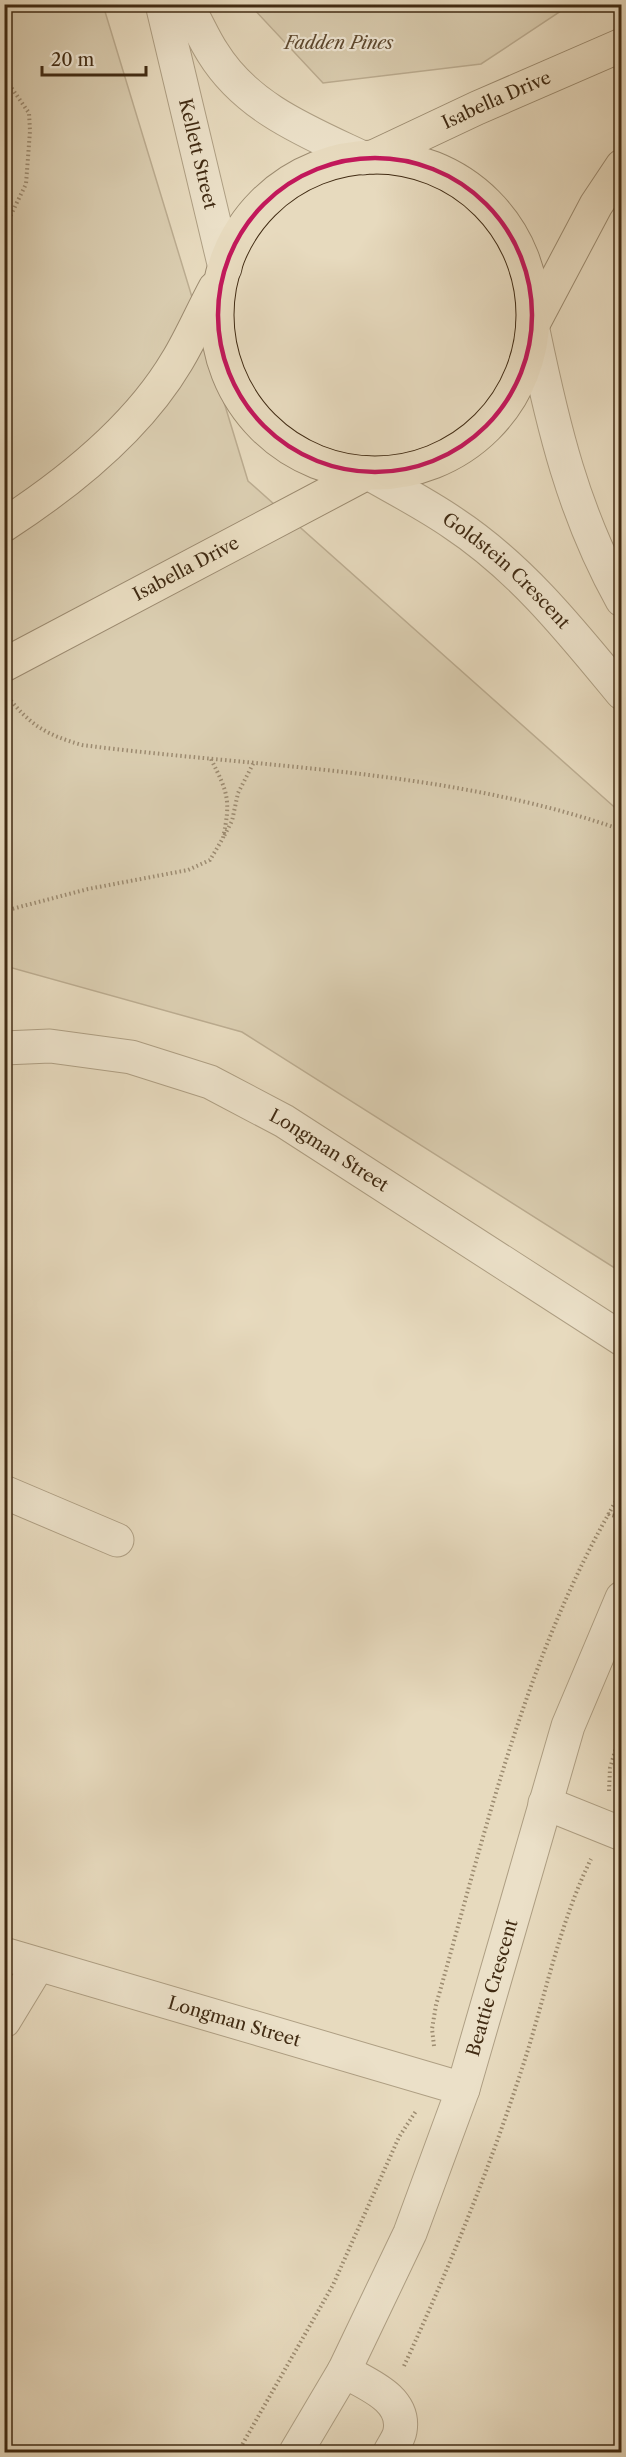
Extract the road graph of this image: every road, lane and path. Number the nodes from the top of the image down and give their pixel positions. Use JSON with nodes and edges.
{"nodes":[{"id":1,"x":162,"y":4,"type":"edge"},
{"id":2,"x":186,"y":4,"type":"edge"},
{"id":3,"x":621,"y":45,"type":"edge"},
{"id":4,"x":4,"y":77,"type":"edge"},
{"id":5,"x":368,"y":158,"type":"junction"},
{"id":6,"x":621,"y":166,"type":"edge"},
{"id":7,"x":4,"y":228,"type":"edge"},
{"id":8,"x":224,"y":270,"type":"junction"},
{"id":9,"x":533,"y":327,"type":"junction"},
{"id":10,"x":369,"y":473,"type":"junction"},
{"id":11,"x":4,"y":525,"type":"edge"},
{"id":12,"x":621,"y":600,"type":"edge"},
{"id":13,"x":14,"y":660,"type":"edge"},
{"id":14,"x":4,"y":690,"type":"edge"},
{"id":15,"x":621,"y":693,"type":"edge"},
{"id":16,"x":211,"y":759,"type":"junction"},
{"id":17,"x":254,"y":762,"type":"junction"},
{"id":18,"x":621,"y":830,"type":"edge"},
{"id":19,"x":223,"y":838,"type":"junction"},
{"id":20,"x":4,"y":911,"type":"edge"},
{"id":21,"x":4,"y":1048,"type":"edge"},
{"id":22,"x":621,"y":1339,"type":"edge"},
{"id":23,"x":621,"y":1491,"type":"edge"},
{"id":24,"x":4,"y":1492,"type":"edge"},
{"id":25,"x":619,"y":1500,"type":"edge"},
{"id":26,"x":608,"y":1514,"type":"junction"},
{"id":27,"x":621,"y":1518,"type":"edge"},
{"id":28,"x":117,"y":1540,"type":"dead end"},
{"id":29,"x":621,"y":1598,"type":"edge"},
{"id":30,"x":621,"y":1728,"type":"edge"},
{"id":31,"x":609,"y":1797,"type":"dead end"},
{"id":32,"x":545,"y":1803,"type":"junction"},
{"id":33,"x":621,"y":1834,"type":"edge"},
{"id":34,"x":593,"y":1855,"type":"dead end"},
{"id":35,"x":4,"y":1954,"type":"edge"},
{"id":36,"x":38,"y":1965,"type":"junction"},
{"id":37,"x":4,"y":2020,"type":"edge"},
{"id":38,"x":434,"y":2048,"type":"dead end"},
{"id":39,"x":463,"y":2089,"type":"junction"},
{"id":40,"x":417,"y":2109,"type":"dead end"},
{"id":41,"x":344,"y":2371,"type":"junction"},
{"id":42,"x":399,"y":2375,"type":"dead end"},
{"id":43,"x":238,"y":2452,"type":"edge"},
{"id":44,"x":296,"y":2452,"type":"edge"},
{"id":45,"x":390,"y":2452,"type":"edge"}],
"edges":[{"from":1,"to":8,"type":"street","name":"Kellett Street"},
{"from":2,"to":5,"type":"street"},
{"from":3,"to":5,"type":"main road","name":"Isabella Drive"},
{"from":4,"to":7,"type":"path"},
{"from":5,"to":8,"type":"main road"},
{"from":5,"to":9,"type":"main road"},
{"from":6,"to":9,"type":"main road"},
{"from":8,"to":10,"type":"main road"},
{"from":8,"to":11,"type":"main road"},
{"from":9,"to":10,"type":"main road"},
{"from":9,"to":12,"type":"street"},
{"from":10,"to":13,"type":"main road","name":"Isabella Drive"},
{"from":10,"to":15,"type":"street","name":"Goldstein Crescent"},
{"from":14,"to":16,"type":"path"},
{"from":16,"to":17,"type":"path"},
{"from":16,"to":19,"type":"path"},
{"from":17,"to":18,"type":"path"},
{"from":17,"to":19,"type":"path"},
{"from":19,"to":20,"type":"path"},
{"from":21,"to":22,"type":"street","name":"Longman Street"},
{"from":23,"to":25,"type":"path"},
{"from":24,"to":28,"type":"street"},
{"from":25,"to":26,"type":"path"},
{"from":26,"to":27,"type":"path"},
{"from":26,"to":38,"type":"path"},
{"from":29,"to":32,"type":"street","name":"Beattie Crescent"},
{"from":30,"to":31,"type":"path"},
{"from":32,"to":33,"type":"street"},
{"from":32,"to":39,"type":"street","name":"Beattie Crescent"},
{"from":34,"to":42,"type":"path"},
{"from":35,"to":36,"type":"street","name":"Longman Street"},
{"from":36,"to":37,"type":"street"},
{"from":36,"to":39,"type":"street","name":"Longman Street"},
{"from":39,"to":41,"type":"street","name":"Beattie Crescent"},
{"from":40,"to":43,"type":"path"},
{"from":41,"to":44,"type":"street","name":"Beattie Crescent"},
{"from":41,"to":45,"type":"street"}]}
